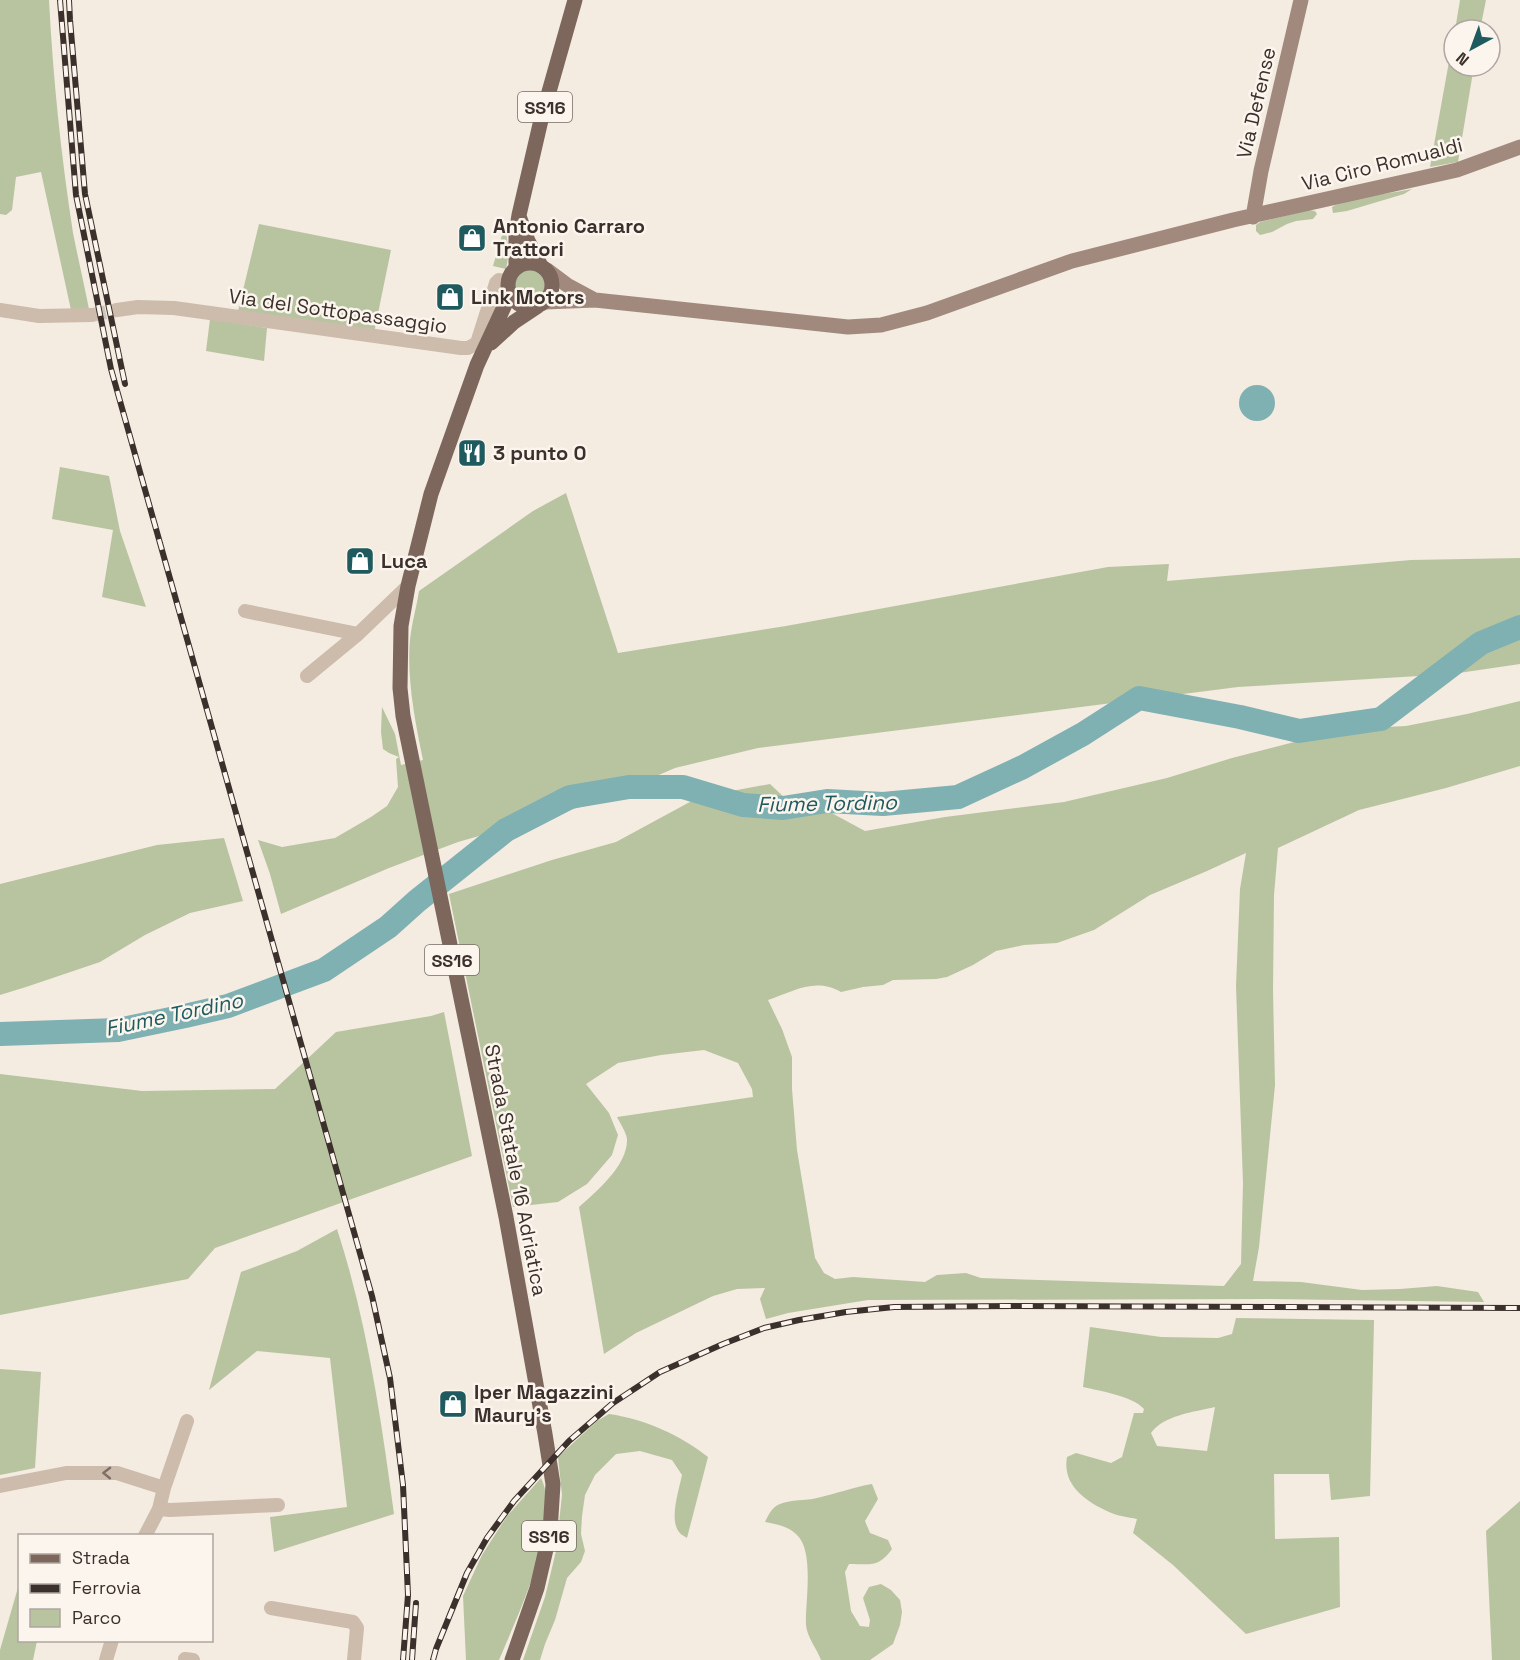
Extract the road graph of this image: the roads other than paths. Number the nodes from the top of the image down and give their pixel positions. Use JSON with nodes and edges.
{"nodes":[{"id":1,"x":575,"y":0,"type":"edge"},
{"id":2,"x":1301,"y":0,"type":"edge"},
{"id":3,"x":1520,"y":147,"type":"edge"},
{"id":4,"x":519,"y":214,"type":"junction"},
{"id":5,"x":1253,"y":217,"type":"junction"},
{"id":6,"x":516,"y":267,"type":"junction"},
{"id":7,"x":544,"y":268,"type":"junction"},
{"id":8,"x":509,"y":288,"type":"junction"},
{"id":9,"x":596,"y":300,"type":"junction"},
{"id":10,"x":542,"y":304,"type":"junction"},
{"id":11,"x":0,"y":310,"type":"edge"},
{"id":12,"x":117,"y":310,"type":"tunnel mouth"},
{"id":13,"x":92,"y":315,"type":"tunnel mouth"},
{"id":14,"x":484,"y":349,"type":"junction"},
{"id":15,"x":408,"y":586,"type":"junction"},
{"id":16,"x":245,"y":611,"type":"dead end"},
{"id":17,"x":358,"y":634,"type":"junction"},
{"id":18,"x":307,"y":676,"type":"dead end"},
{"id":19,"x":187,"y":1420,"type":"dead end"},
{"id":20,"x":0,"y":1486,"type":"edge"},
{"id":21,"x":164,"y":1488,"type":"junction"},
{"id":22,"x":278,"y":1505,"type":"dead end"},
{"id":23,"x":159,"y":1509,"type":"junction"},
{"id":24,"x":146,"y":1534,"type":"edge"},
{"id":25,"x":271,"y":1608,"type":"dead end"},
{"id":26,"x":112,"y":1642,"type":"edge"},
{"id":27,"x":106,"y":1660,"type":"edge"},
{"id":28,"x":354,"y":1660,"type":"edge"},
{"id":29,"x":512,"y":1660,"type":"edge"}],
"edges":[{"from":1,"to":4,"type":"main road","number":"SS16"},
{"from":2,"to":5,"type":"main road","name":"Via Defense"},
{"from":3,"to":5,"type":"main road","name":"Via Ciro Romualdi"},
{"from":4,"to":6,"type":"main road","number":"SS16"},
{"from":4,"to":7,"type":"main road"},
{"from":5,"to":9,"type":"main road","name":"Via Ciro Romualdi"},
{"from":6,"to":7,"type":"main road"},
{"from":6,"to":8,"type":"main road","number":"SS16"},
{"from":7,"to":9,"type":"main road"},
{"from":7,"to":10,"type":"main road"},
{"from":8,"to":10,"type":"main road"},
{"from":8,"to":12,"type":"street","name":"Via del Sottopassaggio"},
{"from":8,"to":14,"type":"main road","number":"SS16"},
{"from":9,"to":10,"type":"main road"},
{"from":10,"to":14,"type":"main road","number":"SS16"},
{"from":11,"to":13,"type":"street"},
{"from":14,"to":15,"type":"main road","number":"SS16"},
{"from":15,"to":17,"type":"street"},
{"from":15,"to":29,"type":"main road","name":"Strada Statale 16 Adriatica","number":"SS16"},
{"from":16,"to":17,"type":"street"},
{"from":17,"to":18,"type":"street"},
{"from":19,"to":21,"type":"street"},
{"from":21,"to":20,"type":"street","one_way":true},
{"from":21,"to":23,"type":"street"},
{"from":22,"to":23,"type":"street"},
{"from":23,"to":24,"type":"street"},
{"from":25,"to":28,"type":"street"},
{"from":26,"to":27,"type":"street"}]}
